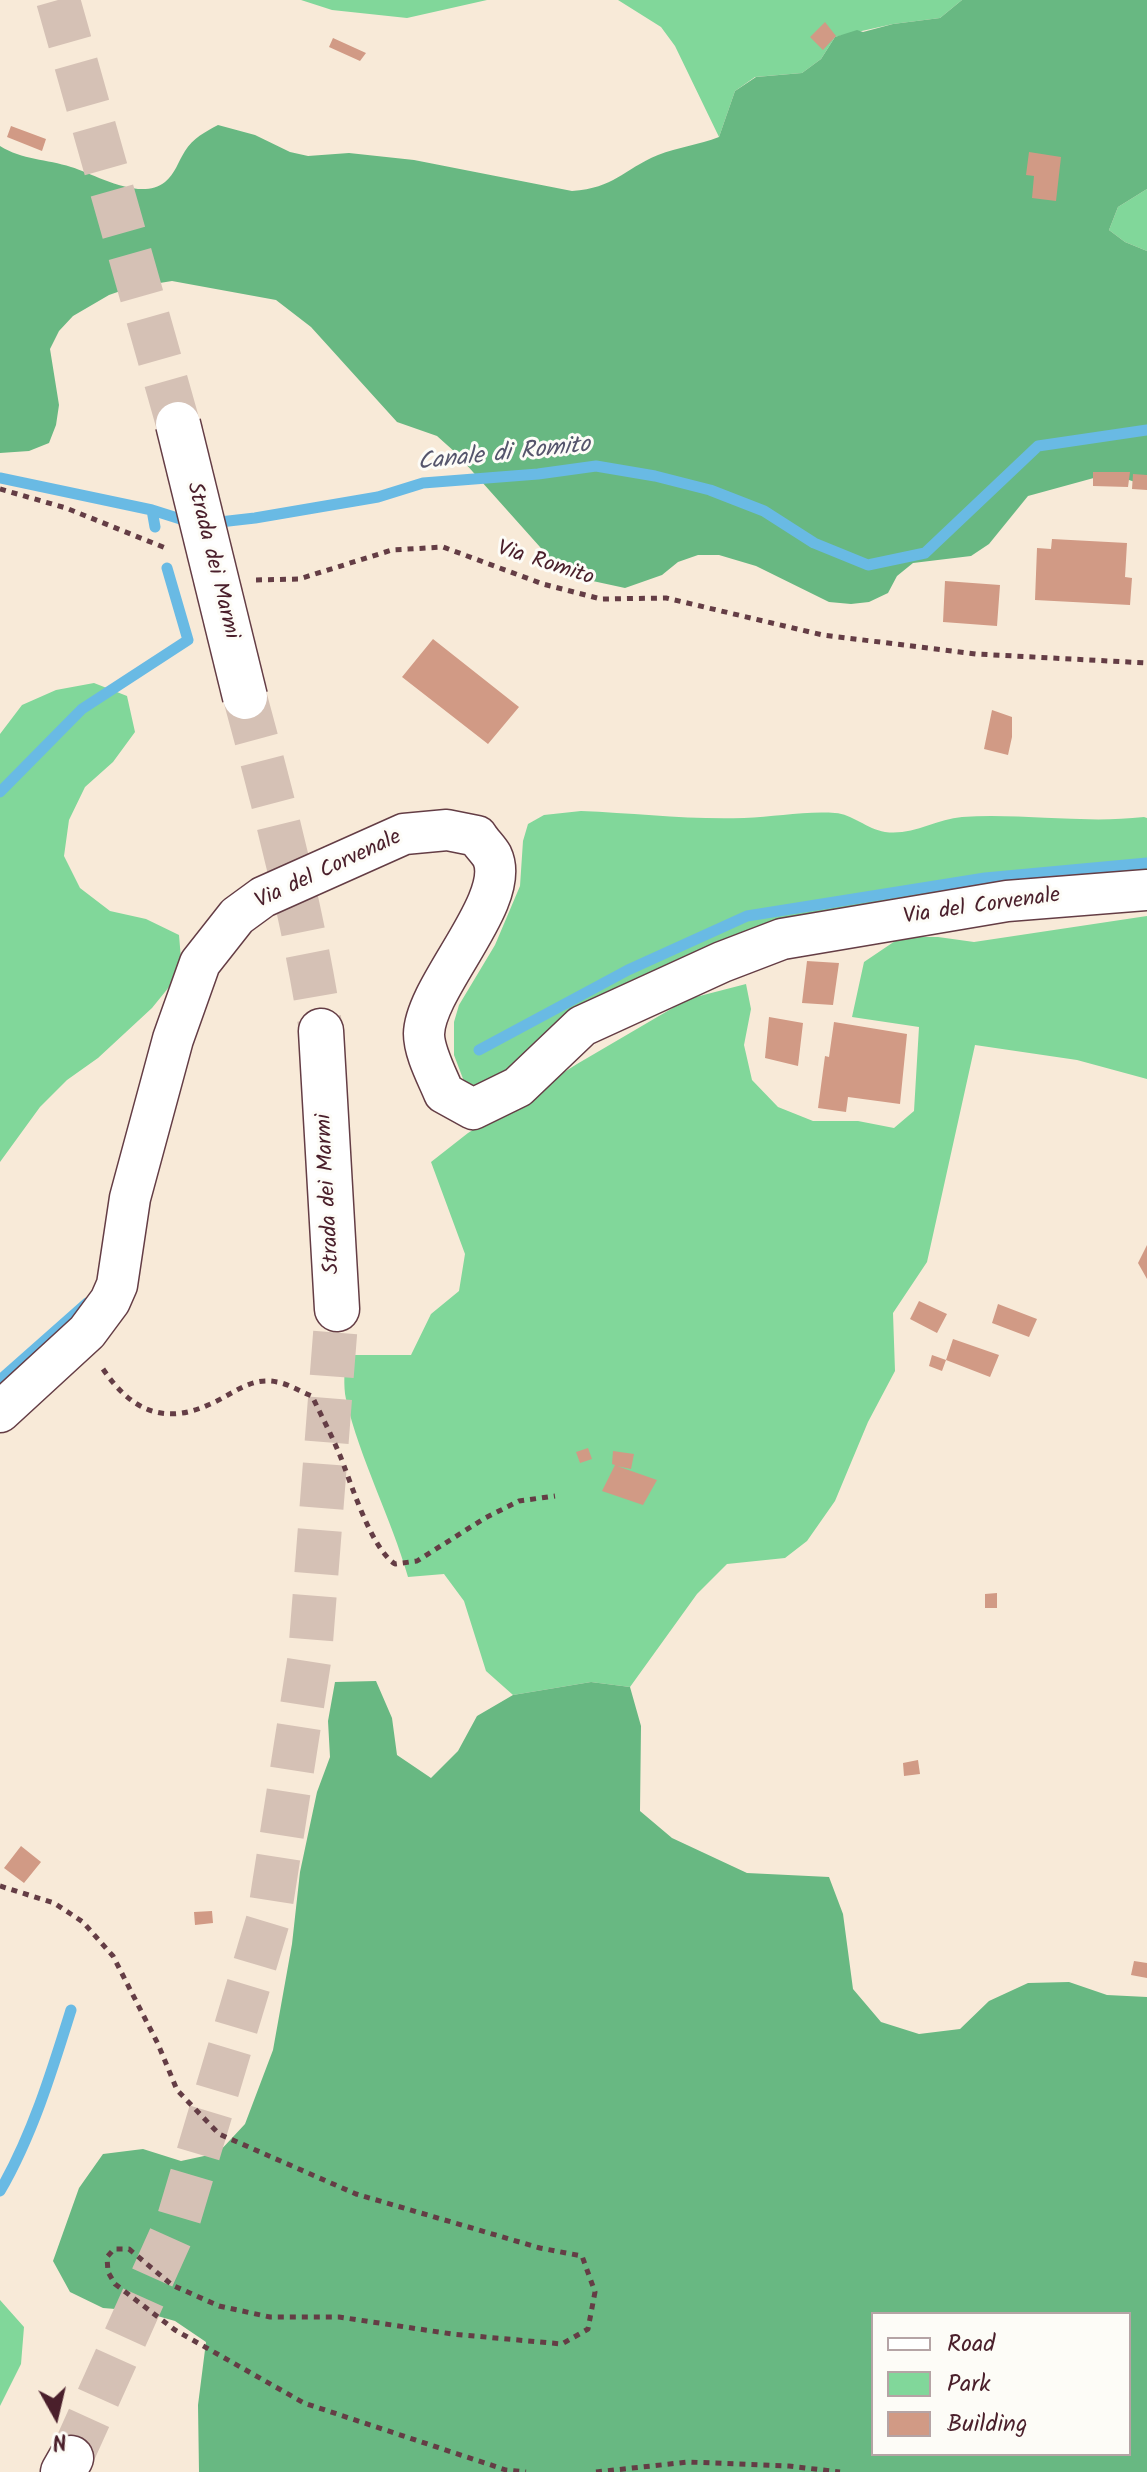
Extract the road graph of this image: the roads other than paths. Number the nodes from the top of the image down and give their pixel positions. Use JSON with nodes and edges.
{"nodes":[{"id":1,"x":178,"y":424,"type":"tunnel mouth"},
{"id":2,"x":245,"y":697,"type":"tunnel mouth"},
{"id":3,"x":1147,"y":890,"type":"edge"},
{"id":4,"x":321,"y":1031,"type":"tunnel mouth"},
{"id":5,"x":337,"y":1309,"type":"tunnel mouth"},
{"id":6,"x":0,"y":1412,"type":"edge"}],
"edges":[{"from":1,"to":2,"type":"main road","name":"Strada dei Marmi","bridge":true},
{"from":3,"to":6,"type":"street","name":"Via del Corvenale"},
{"from":4,"to":5,"type":"main road","name":"Strada dei Marmi"}]}
